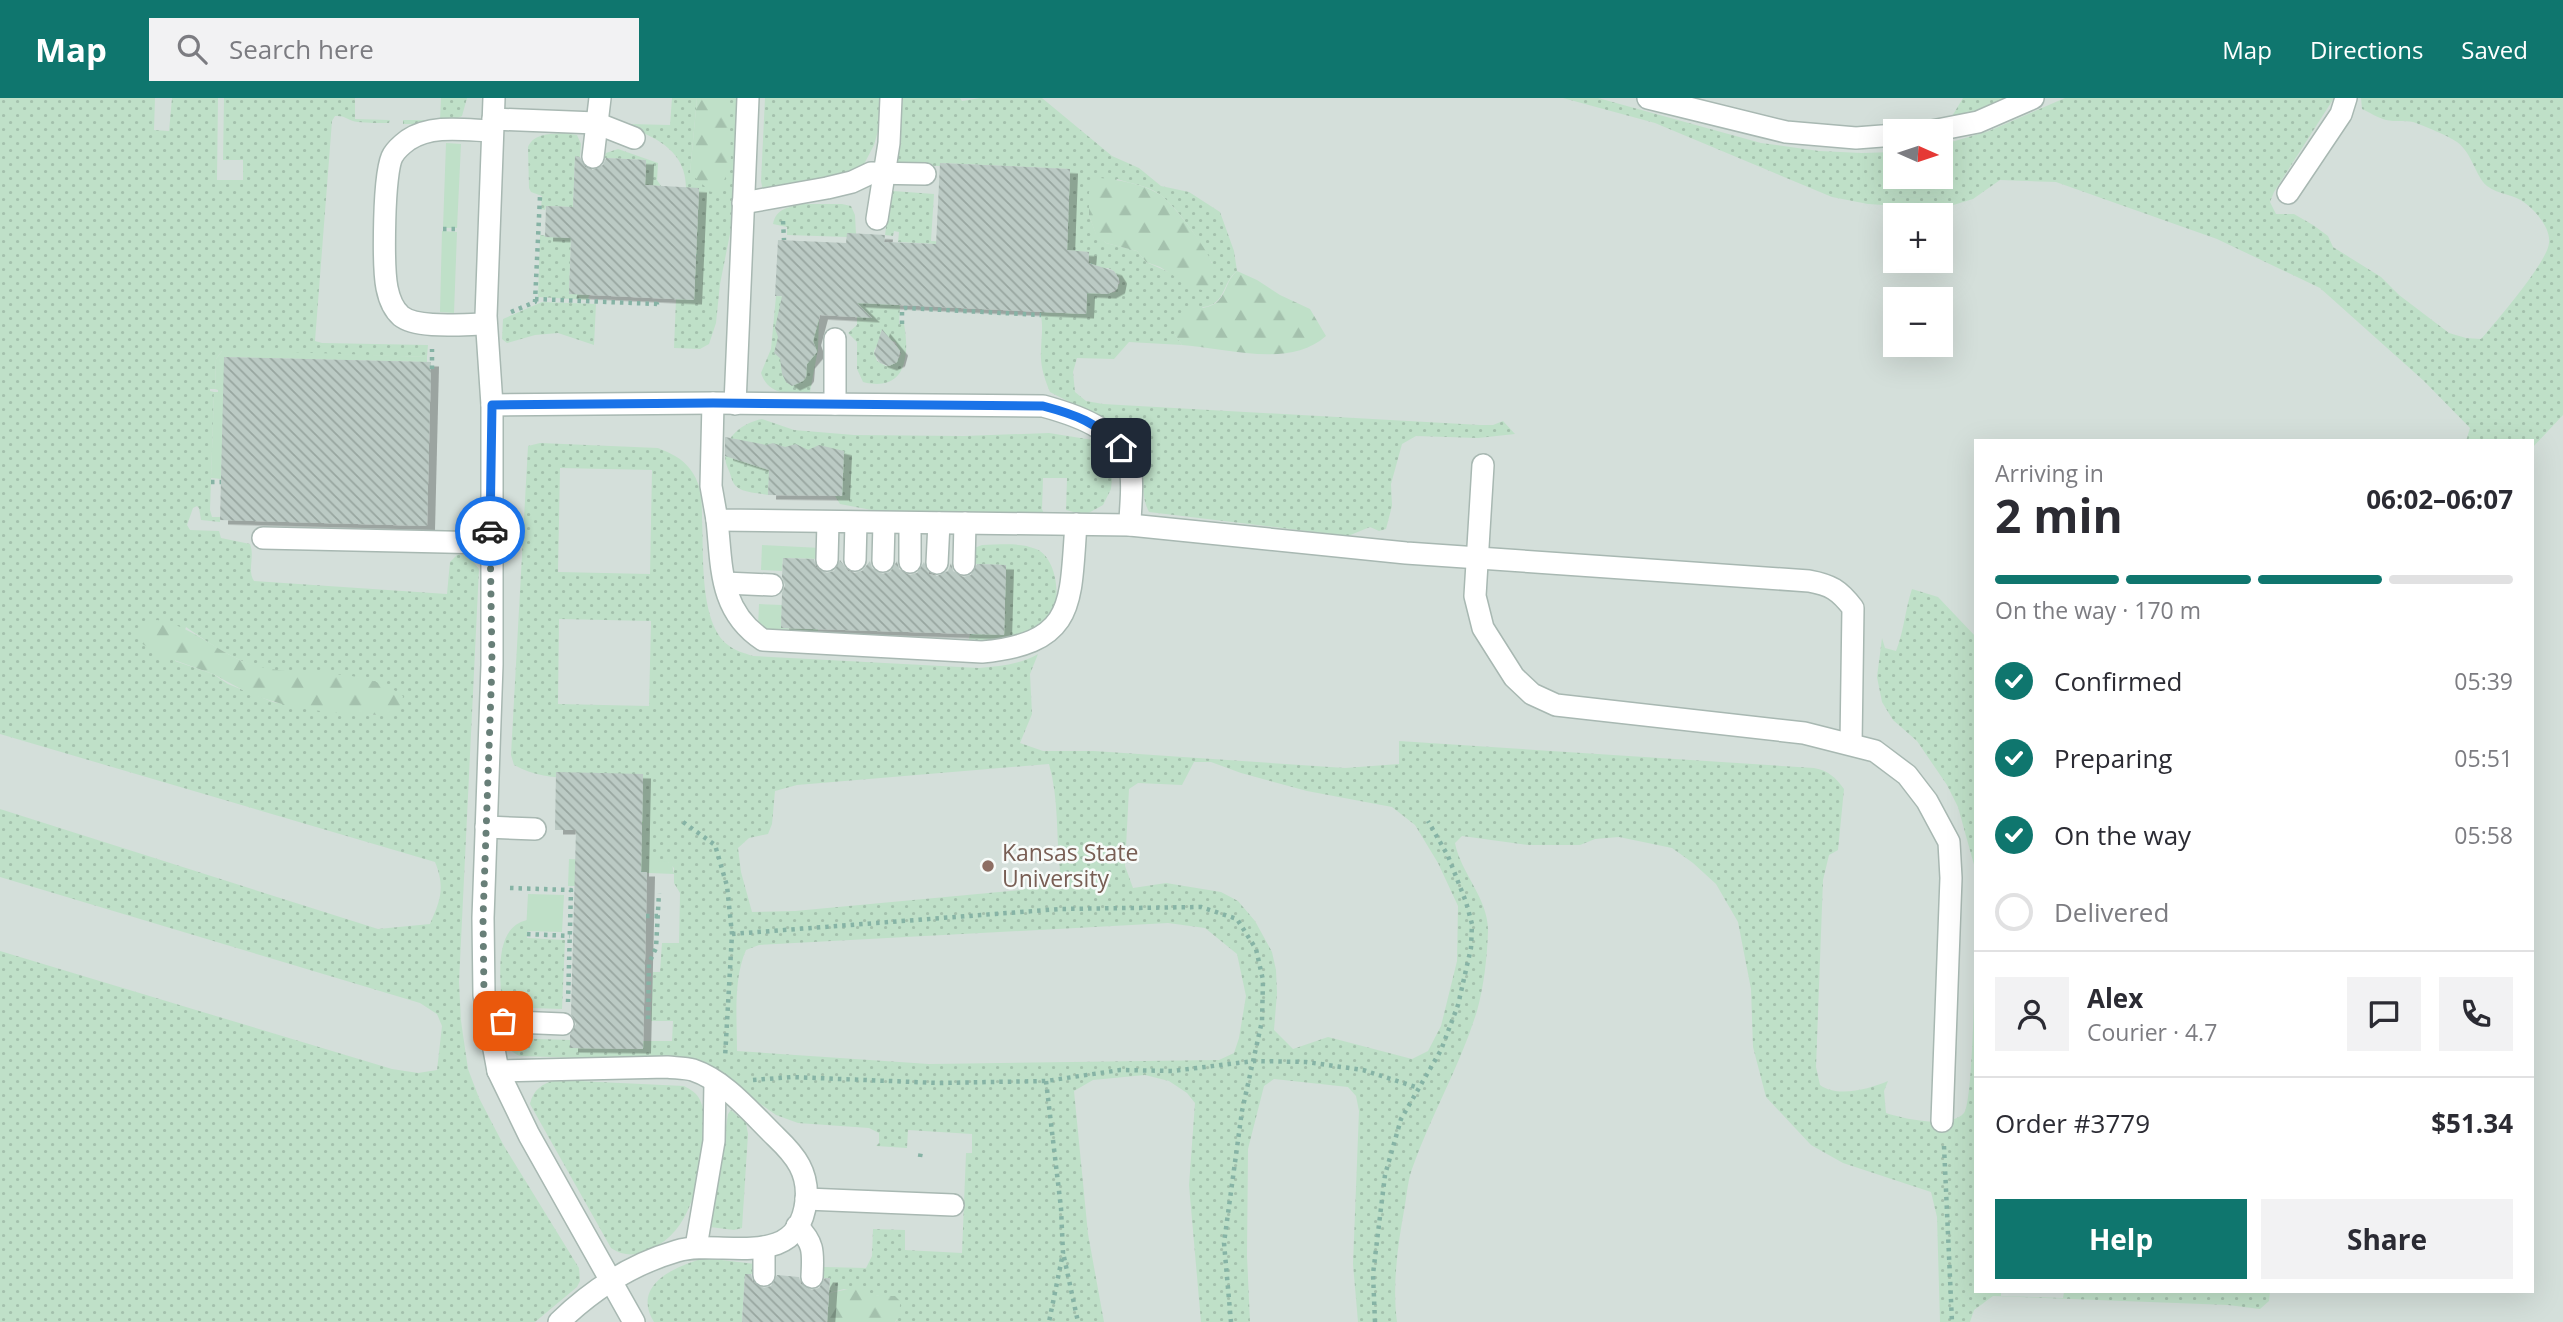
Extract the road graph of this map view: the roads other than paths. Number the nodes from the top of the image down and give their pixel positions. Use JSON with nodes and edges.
{"nodes":[{"id":1,"x":748,"y":98,"type":"edge"},
{"id":2,"x":891,"y":98,"type":"edge"},
{"id":3,"x":1648,"y":98,"type":"edge"},
{"id":4,"x":2033,"y":98,"type":"edge"},
{"id":5,"x":2346,"y":98,"type":"edge"},
{"id":6,"x":603,"y":99,"type":"edge"},
{"id":7,"x":493,"y":116,"type":"edge"},
{"id":8,"x":596,"y":123,"type":"junction"},
{"id":9,"x":1953,"y":127,"type":"edge"},
{"id":10,"x":1883,"y":136,"type":"edge"},
{"id":11,"x":635,"y":138,"type":"dead end"},
{"id":12,"x":593,"y":157,"type":"dead end"},
{"id":13,"x":884,"y":173,"type":"junction"},
{"id":14,"x":925,"y":174,"type":"dead end"},
{"id":15,"x":2288,"y":193,"type":"dead end"},
{"id":16,"x":743,"y":203,"type":"junction"},
{"id":17,"x":877,"y":219,"type":"dead end"},
{"id":18,"x":495,"y":320,"type":"junction"},
{"id":19,"x":835,"y":339,"type":"dead end"},
{"id":20,"x":713,"y":403,"type":"junction"},
{"id":21,"x":735,"y":404,"type":"junction"},
{"id":22,"x":835,"y":404,"type":"junction"},
{"id":23,"x":492,"y":405,"type":"junction"},
{"id":24,"x":1483,"y":465,"type":"dead end"},
{"id":25,"x":717,"y":520,"type":"junction"},
{"id":26,"x":828,"y":523,"type":"junction"},
{"id":27,"x":856,"y":523,"type":"junction"},
{"id":28,"x":884,"y":523,"type":"junction"},
{"id":29,"x":910,"y":523,"type":"junction"},
{"id":30,"x":939,"y":523,"type":"junction"},
{"id":31,"x":965,"y":523,"type":"junction"},
{"id":32,"x":1076,"y":524,"type":"junction"},
{"id":33,"x":1130,"y":525,"type":"junction"},
{"id":34,"x":263,"y":538,"type":"dead end"},
{"id":35,"x":490,"y":543,"type":"junction"},
{"id":36,"x":1476,"y":558,"type":"junction"},
{"id":37,"x":827,"y":559,"type":"dead end"},
{"id":38,"x":855,"y":560,"type":"dead end"},
{"id":39,"x":883,"y":561,"type":"dead end"},
{"id":40,"x":910,"y":562,"type":"dead end"},
{"id":41,"x":937,"y":563,"type":"dead end"},
{"id":42,"x":964,"y":564,"type":"dead end"},
{"id":43,"x":724,"y":583,"type":"junction"},
{"id":44,"x":772,"y":585,"type":"dead end"},
{"id":45,"x":1851,"y":744,"type":"junction"},
{"id":46,"x":486,"y":827,"type":"junction"},
{"id":47,"x":535,"y":829,"type":"dead end"},
{"id":48,"x":488,"y":1021,"type":"junction"},
{"id":49,"x":562,"y":1024,"type":"road end"},
{"id":50,"x":498,"y":1071,"type":"junction"},
{"id":51,"x":715,"y":1083,"type":"junction"},
{"id":52,"x":1942,"y":1121,"type":"road end"},
{"id":53,"x":806,"y":1199,"type":"junction"},
{"id":54,"x":953,"y":1205,"type":"dead end"},
{"id":55,"x":797,"y":1226,"type":"junction"},
{"id":56,"x":696,"y":1247,"type":"junction"},
{"id":57,"x":764,"y":1247,"type":"junction"},
{"id":58,"x":764,"y":1275,"type":"dead end"},
{"id":59,"x":812,"y":1277,"type":"dead end"},
{"id":60,"x":611,"y":1281,"type":"junction"},
{"id":61,"x":559,"y":1322,"type":"edge"},
{"id":62,"x":634,"y":1322,"type":"edge"}],
"edges":[{"from":1,"to":16,"type":"street"},
{"from":2,"to":13,"type":"street"},
{"from":3,"to":10,"type":"street"},
{"from":4,"to":9,"type":"street"},
{"from":5,"to":15,"type":"street"},
{"from":6,"to":8,"type":"street"},
{"from":7,"to":8,"type":"street"},
{"from":7,"to":18,"type":"street"},
{"from":7,"to":18,"type":"street"},
{"from":8,"to":11,"type":"street"},
{"from":8,"to":12,"type":"street"},
{"from":13,"to":14,"type":"street"},
{"from":13,"to":16,"type":"street"},
{"from":13,"to":17,"type":"street"},
{"from":16,"to":21,"type":"street"},
{"from":18,"to":23,"type":"street"},
{"from":19,"to":22,"type":"street"},
{"from":20,"to":21,"type":"street"},
{"from":20,"to":23,"type":"street"},
{"from":20,"to":25,"type":"street"},
{"from":21,"to":22,"type":"street"},
{"from":22,"to":33,"type":"street"},
{"from":23,"to":35,"type":"street"},
{"from":24,"to":36,"type":"street"},
{"from":25,"to":26,"type":"street"},
{"from":25,"to":43,"type":"street"},
{"from":26,"to":27,"type":"street"},
{"from":26,"to":37,"type":"street"},
{"from":27,"to":28,"type":"street"},
{"from":27,"to":38,"type":"street"},
{"from":28,"to":29,"type":"street"},
{"from":28,"to":39,"type":"street"},
{"from":29,"to":30,"type":"street"},
{"from":29,"to":40,"type":"street"},
{"from":30,"to":31,"type":"street"},
{"from":30,"to":41,"type":"street"},
{"from":31,"to":32,"type":"street"},
{"from":31,"to":42,"type":"street"},
{"from":32,"to":33,"type":"street"},
{"from":32,"to":43,"type":"street"},
{"from":33,"to":36,"type":"street"},
{"from":34,"to":35,"type":"street"},
{"from":35,"to":46,"type":"street"},
{"from":36,"to":45,"type":"street"},
{"from":36,"to":45,"type":"street"},
{"from":43,"to":44,"type":"street"},
{"from":45,"to":52,"type":"street"},
{"from":46,"to":47,"type":"street"},
{"from":46,"to":48,"type":"street"},
{"from":48,"to":49,"type":"street"},
{"from":48,"to":50,"type":"street"},
{"from":50,"to":51,"type":"street"},
{"from":50,"to":60,"type":"street"},
{"from":51,"to":53,"type":"street"},
{"from":51,"to":56,"type":"street"},
{"from":53,"to":54,"type":"street"},
{"from":53,"to":55,"type":"street"},
{"from":55,"to":57,"type":"street"},
{"from":55,"to":59,"type":"street"},
{"from":56,"to":57,"type":"street"},
{"from":56,"to":60,"type":"street"},
{"from":57,"to":58,"type":"street"},
{"from":60,"to":61,"type":"street"},
{"from":60,"to":62,"type":"street"}]}
